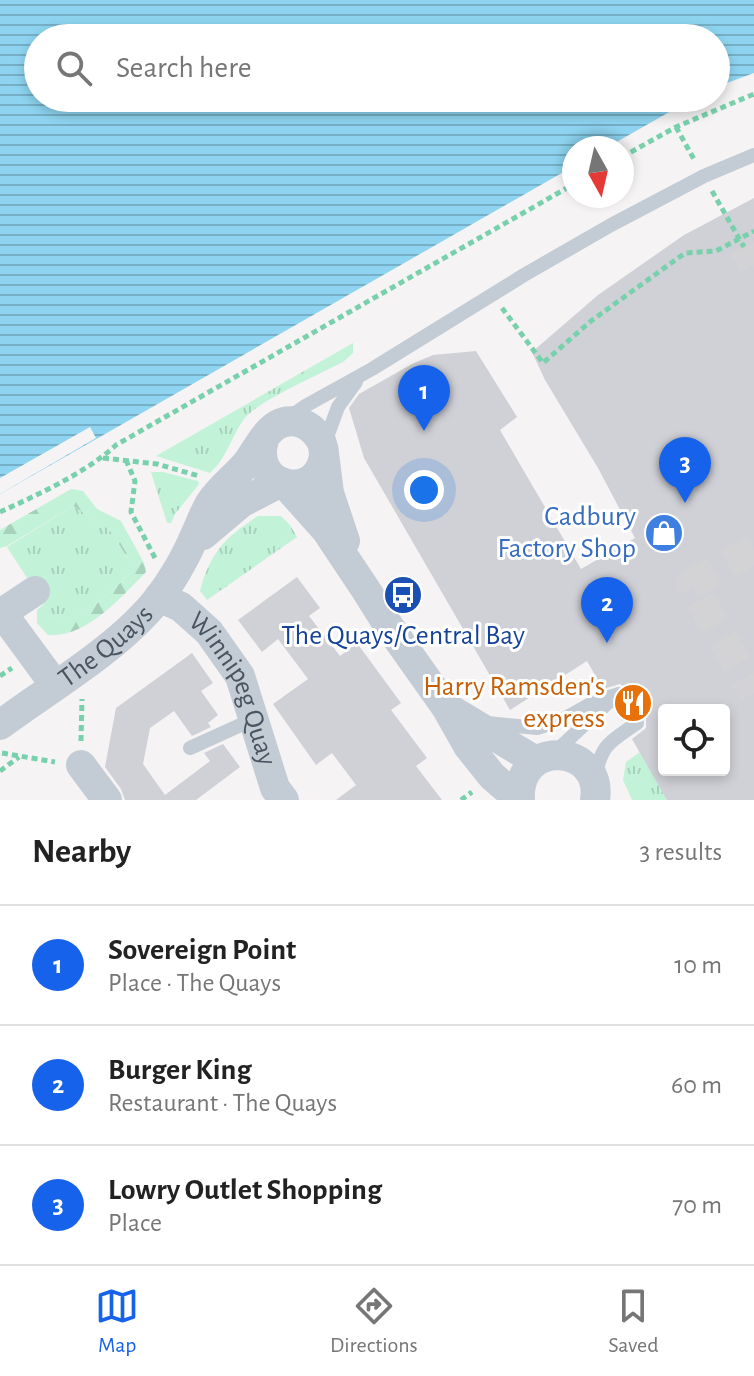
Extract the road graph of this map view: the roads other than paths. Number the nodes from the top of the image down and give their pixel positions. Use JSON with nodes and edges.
{"nodes":[{"id":1,"x":754,"y":155,"type":"edge"},
{"id":2,"x":372,"y":369,"type":"junction"},
{"id":3,"x":270,"y":433,"type":"junction"},
{"id":4,"x":324,"y":451,"type":"junction"},
{"id":5,"x":282,"y":483,"type":"junction"},
{"id":6,"x":190,"y":547,"type":"junction"},
{"id":7,"x":366,"y":590,"type":"junction"},
{"id":8,"x":35,"y":591,"type":"dead end"},
{"id":9,"x":159,"y":597,"type":"junction"},
{"id":10,"x":1,"y":614,"type":"edge"},
{"id":11,"x":55,"y":685,"type":"junction"},
{"id":12,"x":458,"y":714,"type":"junction"},
{"id":13,"x":254,"y":719,"type":"junction"},
{"id":14,"x":637,"y":723,"type":"dead end"},
{"id":15,"x":0,"y":725,"type":"edge"},
{"id":16,"x":190,"y":748,"type":"dead end"},
{"id":17,"x":544,"y":758,"type":"junction"},
{"id":18,"x":81,"y":765,"type":"dead end"},
{"id":19,"x":596,"y":794,"type":"edge"},
{"id":20,"x":273,"y":796,"type":"edge"},
{"id":21,"x":107,"y":800,"type":"edge"},
{"id":22,"x":520,"y":800,"type":"edge"}],
"edges":[{"from":1,"to":2,"type":"lane"},
{"from":2,"to":3,"type":"lane"},
{"from":2,"to":4,"type":"lane"},
{"from":3,"to":4,"type":"street"},
{"from":3,"to":5,"type":"street"},
{"from":3,"to":6,"type":"street","name":"The Quays"},
{"from":4,"to":5,"type":"street"},
{"from":4,"to":7,"type":"street"},
{"from":5,"to":6,"type":"street","name":"The Quays"},
{"from":5,"to":7,"type":"street"},
{"from":6,"to":9,"type":"street","name":"The Quays"},
{"from":7,"to":12,"type":"street"},
{"from":8,"to":10,"type":"street"},
{"from":9,"to":11,"type":"street","name":"The Quays"},
{"from":9,"to":13,"type":"street","name":"Winnipeg Quay"},
{"from":10,"to":11,"type":"street"},
{"from":11,"to":15,"type":"street","name":"The Quays"},
{"from":12,"to":17,"type":"street"},
{"from":12,"to":17,"type":"lane"},
{"from":12,"to":22,"type":"street"},
{"from":13,"to":16,"type":"lane"},
{"from":13,"to":20,"type":"street","name":"Winnipeg Quay"},
{"from":14,"to":19,"type":"lane"},
{"from":17,"to":19,"type":"street"},
{"from":17,"to":22,"type":"street"},
{"from":18,"to":21,"type":"street"}]}
